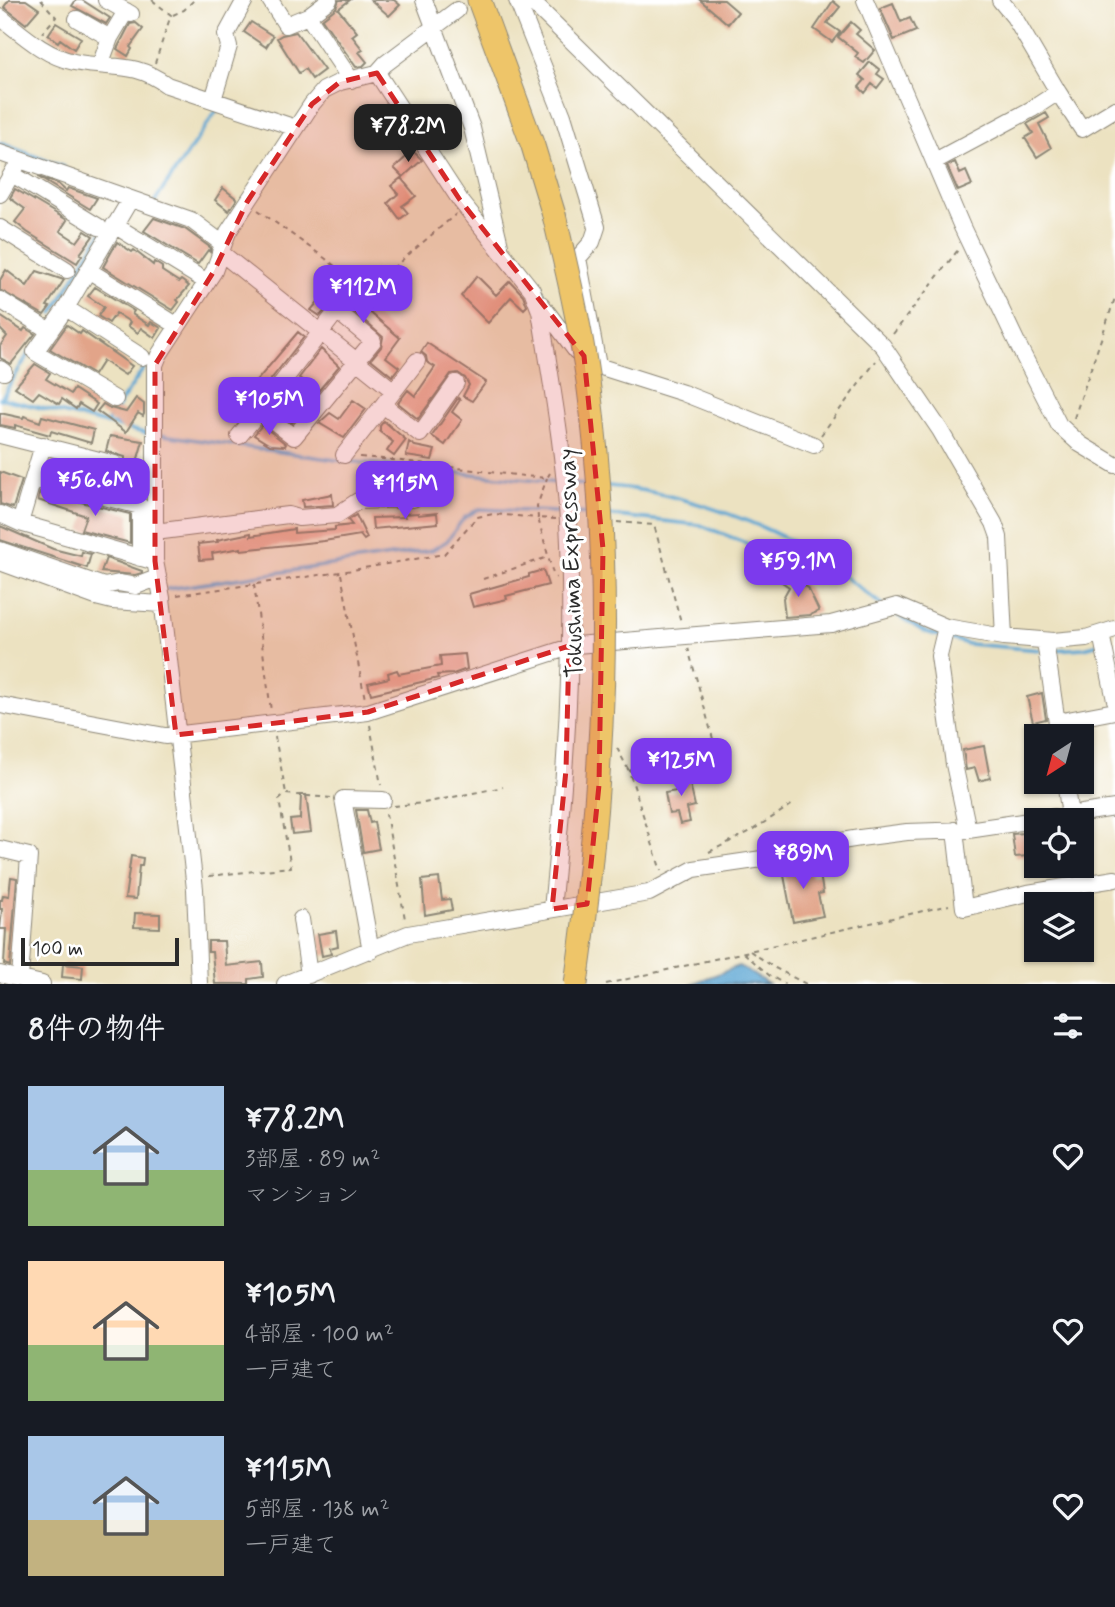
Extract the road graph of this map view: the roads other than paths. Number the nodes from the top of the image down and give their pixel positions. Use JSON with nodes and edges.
{"nodes":[{"id":1,"x":106,"y":0,"type":"edge"},
{"id":2,"x":245,"y":0,"type":"edge"},
{"id":3,"x":270,"y":0,"type":"edge"},
{"id":4,"x":329,"y":0,"type":"edge"},
{"id":5,"x":424,"y":0,"type":"edge"},
{"id":6,"x":480,"y":0,"type":"edge"},
{"id":7,"x":517,"y":0,"type":"edge"},
{"id":8,"x":530,"y":0,"type":"edge"},
{"id":9,"x":865,"y":0,"type":"edge"},
{"id":10,"x":1000,"y":0,"type":"edge"},
{"id":11,"x":463,"y":5,"type":"edge"},
{"id":12,"x":308,"y":16,"type":"junction"},
{"id":13,"x":0,"y":17,"type":"edge"},
{"id":14,"x":77,"y":19,"type":"dead end"},
{"id":15,"x":435,"y":27,"type":"junction"},
{"id":16,"x":110,"y":38,"type":"junction"},
{"id":17,"x":100,"y":65,"type":"junction"},
{"id":18,"x":377,"y":73,"type":"junction"},
{"id":19,"x":351,"y":80,"type":"junction"},
{"id":20,"x":1058,"y":92,"type":"junction"},
{"id":21,"x":213,"y":100,"type":"junction"},
{"id":22,"x":1115,"y":109,"type":"edge"},
{"id":23,"x":296,"y":128,"type":"junction"},
{"id":24,"x":533,"y":146,"type":"junction"},
{"id":25,"x":8,"y":160,"type":"edge"},
{"id":26,"x":935,"y":161,"type":"junction"},
{"id":27,"x":0,"y":194,"type":"edge"},
{"id":28,"x":130,"y":200,"type":"junction"},
{"id":29,"x":106,"y":226,"type":"junction"},
{"id":30,"x":0,"y":228,"type":"edge"},
{"id":31,"x":221,"y":248,"type":"junction"},
{"id":32,"x":503,"y":253,"type":"junction"},
{"id":33,"x":67,"y":270,"type":"dead end"},
{"id":34,"x":88,"y":270,"type":"junction"},
{"id":35,"x":207,"y":282,"type":"junction"},
{"id":36,"x":537,"y":299,"type":"junction"},
{"id":37,"x":0,"y":300,"type":"edge"},
{"id":38,"x":66,"y":308,"type":"junction"},
{"id":39,"x":178,"y":326,"type":"junction"},
{"id":40,"x":50,"y":331,"type":"junction"},
{"id":41,"x":322,"y":333,"type":"junction"},
{"id":42,"x":142,"y":357,"type":"dead end"},
{"id":43,"x":357,"y":361,"type":"junction"},
{"id":44,"x":416,"y":361,"type":"dead end"},
{"id":45,"x":598,"y":366,"type":"junction"},
{"id":46,"x":456,"y":383,"type":"dead end"},
{"id":47,"x":394,"y":391,"type":"junction"},
{"id":48,"x":115,"y":399,"type":"dead end"},
{"id":49,"x":383,"y":405,"type":"junction"},
{"id":50,"x":260,"y":411,"type":"junction"},
{"id":51,"x":0,"y":435,"type":"edge"},
{"id":52,"x":239,"y":436,"type":"dead end"},
{"id":53,"x":43,"y":445,"type":"junction"},
{"id":54,"x":814,"y":445,"type":"road end"},
{"id":55,"x":344,"y":456,"type":"road end"},
{"id":56,"x":115,"y":464,"type":"dead end"},
{"id":57,"x":1115,"y":465,"type":"edge"},
{"id":58,"x":33,"y":479,"type":"junction"},
{"id":59,"x":413,"y":499,"type":"dead end"},
{"id":60,"x":0,"y":514,"type":"edge"},
{"id":61,"x":20,"y":523,"type":"junction"},
{"id":62,"x":155,"y":532,"type":"junction"},
{"id":63,"x":0,"y":550,"type":"edge"},
{"id":64,"x":148,"y":559,"type":"junction"},
{"id":65,"x":11,"y":563,"type":"edge"},
{"id":66,"x":106,"y":593,"type":"junction"},
{"id":67,"x":161,"y":593,"type":"junction"},
{"id":68,"x":943,"y":635,"type":"junction"},
{"id":69,"x":1004,"y":637,"type":"junction"},
{"id":70,"x":1107,"y":637,"type":"edge"},
{"id":71,"x":569,"y":646,"type":"junction"},
{"id":72,"x":1046,"y":648,"type":"junction"},
{"id":73,"x":1115,"y":700,"type":"edge"},
{"id":74,"x":0,"y":705,"type":"edge"},
{"id":75,"x":1115,"y":710,"type":"edge"},
{"id":76,"x":1057,"y":724,"type":"edge"},
{"id":77,"x":1073,"y":724,"type":"edge"},
{"id":78,"x":176,"y":735,"type":"junction"},
{"id":79,"x":383,"y":800,"type":"road end"},
{"id":80,"x":1115,"y":808,"type":"edge"},
{"id":81,"x":1094,"y":811,"type":"edge"},
{"id":82,"x":1024,"y":821,"type":"edge"},
{"id":83,"x":961,"y":830,"type":"junction"},
{"id":84,"x":0,"y":849,"type":"edge"},
{"id":85,"x":1115,"y":879,"type":"edge"},
{"id":86,"x":552,"y":909,"type":"junction"},
{"id":87,"x":302,"y":919,"type":"dead end"},
{"id":88,"x":371,"y":951,"type":"junction"},
{"id":89,"x":0,"y":974,"type":"edge"},
{"id":90,"x":20,"y":978,"type":"junction"},
{"id":91,"x":305,"y":979,"type":"edge"},
{"id":92,"x":42,"y":984,"type":"edge"},
{"id":93,"x":199,"y":984,"type":"edge"},
{"id":94,"x":285,"y":984,"type":"edge"},
{"id":95,"x":576,"y":984,"type":"edge"}],
"edges":[{"from":1,"to":16,"type":"street"},
{"from":2,"to":21,"type":"street"},
{"from":3,"to":12,"type":"street"},
{"from":4,"to":12,"type":"street"},
{"from":5,"to":15,"type":"street"},
{"from":6,"to":24,"type":"highway","name":"Tokushima Expressway"},
{"from":7,"to":45,"type":"street"},
{"from":8,"to":69,"type":"street"},
{"from":9,"to":26,"type":"street"},
{"from":10,"to":20,"type":"street"},
{"from":11,"to":15,"type":"street"},
{"from":11,"to":24,"type":"highway","name":"Tokushima Expressway"},
{"from":12,"to":19,"type":"street"},
{"from":13,"to":17,"type":"street"},
{"from":14,"to":16,"type":"street"},
{"from":15,"to":18,"type":"street"},
{"from":15,"to":32,"type":"street"},
{"from":16,"to":17,"type":"street"},
{"from":17,"to":21,"type":"street"},
{"from":18,"to":19,"type":"street"},
{"from":18,"to":32,"type":"street"},
{"from":19,"to":23,"type":"street"},
{"from":20,"to":22,"type":"street"},
{"from":20,"to":26,"type":"street"},
{"from":21,"to":23,"type":"street"},
{"from":23,"to":31,"type":"street"},
{"from":24,"to":95,"type":"highway","name":"Tokushima Expressway","bridge":true},
{"from":25,"to":27,"type":"street"},
{"from":25,"to":28,"type":"street"},
{"from":25,"to":29,"type":"street"},
{"from":26,"to":57,"type":"street"},
{"from":28,"to":29,"type":"street"},
{"from":28,"to":31,"type":"street"},
{"from":29,"to":34,"type":"street"},
{"from":29,"to":35,"type":"street"},
{"from":30,"to":33,"type":"street"},
{"from":31,"to":35,"type":"street"},
{"from":31,"to":41,"type":"street"},
{"from":32,"to":36,"type":"street"},
{"from":34,"to":38,"type":"street"},
{"from":34,"to":39,"type":"street"},
{"from":35,"to":39,"type":"street"},
{"from":36,"to":45,"type":"street"},
{"from":36,"to":71,"type":"street"},
{"from":37,"to":40,"type":"street"},
{"from":38,"to":40,"type":"street"},
{"from":38,"to":42,"type":"street"},
{"from":39,"to":62,"type":"street"},
{"from":40,"to":48,"type":"street"},
{"from":41,"to":43,"type":"street"},
{"from":41,"to":43,"type":"street"},
{"from":41,"to":50,"type":"street"},
{"from":43,"to":47,"type":"street"},
{"from":43,"to":50,"type":"street"},
{"from":44,"to":47,"type":"street"},
{"from":45,"to":54,"type":"street"},
{"from":46,"to":49,"type":"street"},
{"from":47,"to":49,"type":"street"},
{"from":49,"to":55,"type":"street"},
{"from":50,"to":52,"type":"street"},
{"from":51,"to":53,"type":"street"},
{"from":53,"to":56,"type":"street"},
{"from":53,"to":58,"type":"street"},
{"from":58,"to":61,"type":"street"},
{"from":58,"to":64,"type":"street"},
{"from":59,"to":62,"type":"street"},
{"from":60,"to":61,"type":"street"},
{"from":61,"to":64,"type":"street"},
{"from":62,"to":64,"type":"street"},
{"from":63,"to":65,"type":"street"},
{"from":64,"to":67,"type":"street"},
{"from":65,"to":66,"type":"street"},
{"from":66,"to":67,"type":"street"},
{"from":66,"to":67,"type":"street"},
{"from":67,"to":78,"type":"street"},
{"from":68,"to":69,"type":"street"},
{"from":68,"to":71,"type":"street"},
{"from":68,"to":83,"type":"street"},
{"from":69,"to":72,"type":"street"},
{"from":70,"to":72,"type":"street"},
{"from":70,"to":73,"type":"street"},
{"from":71,"to":78,"type":"street"},
{"from":71,"to":86,"type":"street"},
{"from":72,"to":76,"type":"street"},
{"from":74,"to":78,"type":"street"},
{"from":75,"to":77,"type":"street"},
{"from":78,"to":93,"type":"street"},
{"from":79,"to":88,"type":"street"},
{"from":80,"to":81,"type":"street"},
{"from":82,"to":83,"type":"street"},
{"from":83,"to":85,"type":"street"},
{"from":83,"to":86,"type":"street"},
{"from":84,"to":90,"type":"street"},
{"from":86,"to":88,"type":"street"},
{"from":87,"to":91,"type":"street"},
{"from":88,"to":91,"type":"street"},
{"from":89,"to":90,"type":"street"},
{"from":90,"to":92,"type":"street"},
{"from":91,"to":94,"type":"street"}]}
